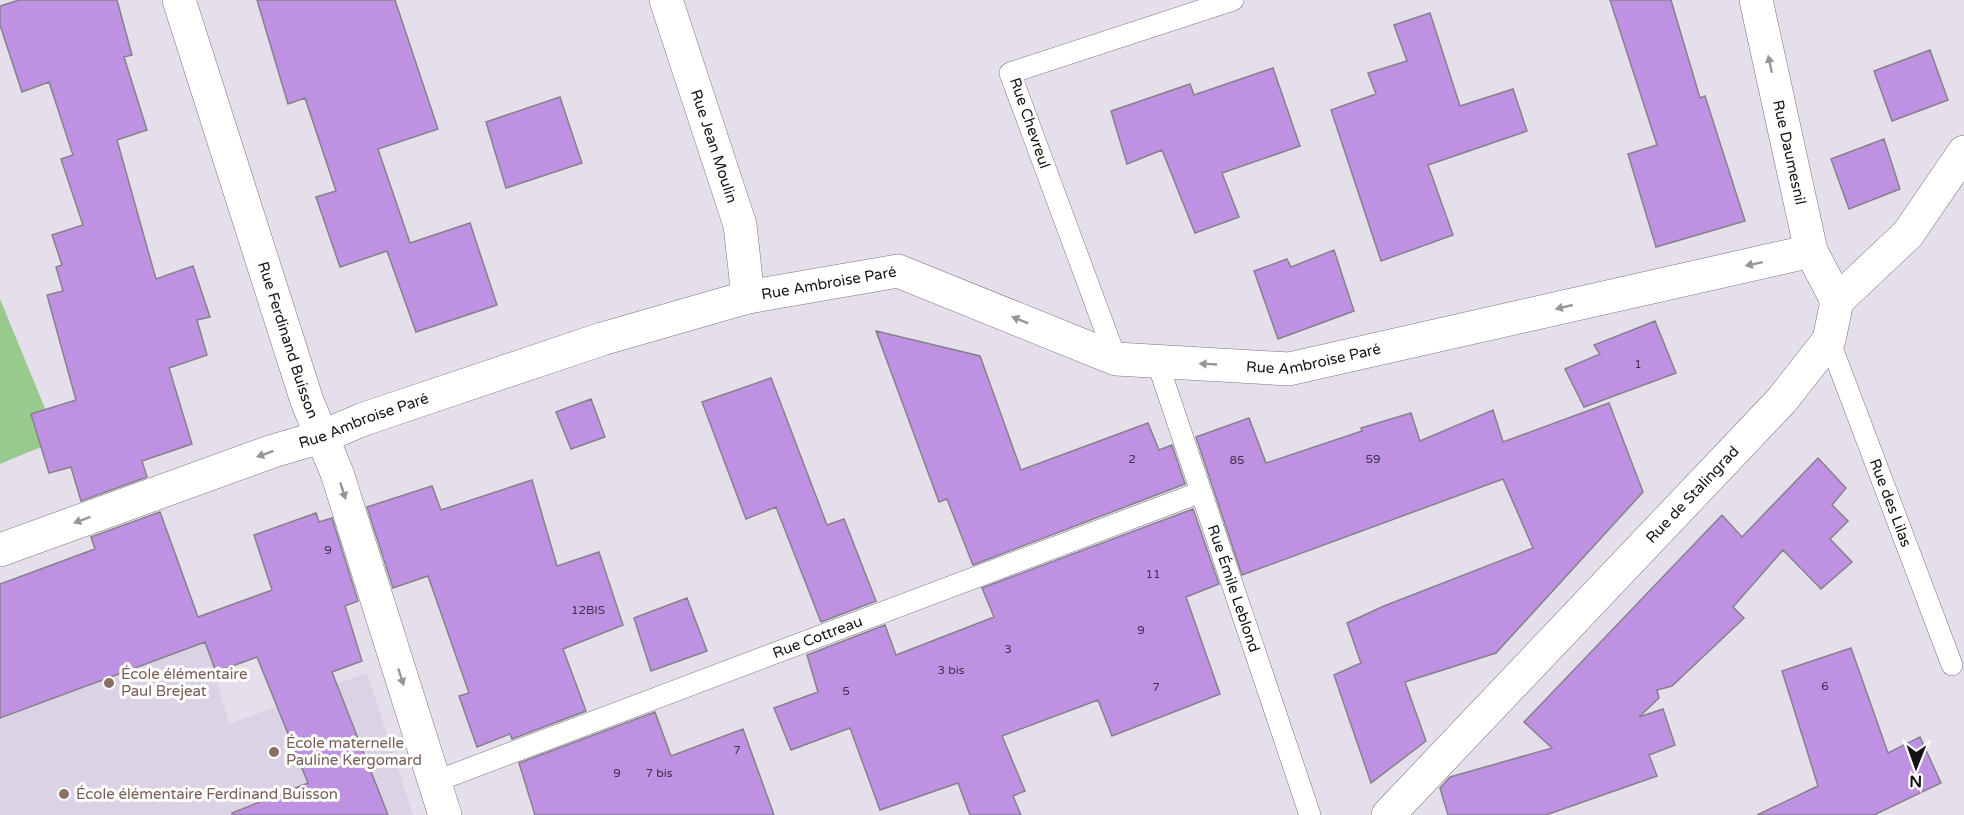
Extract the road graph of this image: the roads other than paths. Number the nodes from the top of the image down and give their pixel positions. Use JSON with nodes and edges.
{"nodes":[{"id":1,"x":178,"y":0,"type":"edge"},
{"id":2,"x":666,"y":0,"type":"edge"},
{"id":3,"x":1233,"y":0,"type":"edge"},
{"id":4,"x":1756,"y":0,"type":"edge"},
{"id":5,"x":1964,"y":152,"type":"edge"},
{"id":6,"x":1811,"y":251,"type":"junction"},
{"id":7,"x":748,"y":297,"type":"junction"},
{"id":8,"x":1837,"y":301,"type":"junction"},
{"id":9,"x":1828,"y":340,"type":"junction"},
{"id":10,"x":1116,"y":358,"type":"junction"},
{"id":11,"x":1157,"y":361,"type":"junction"},
{"id":12,"x":321,"y":437,"type":"junction"},
{"id":13,"x":1201,"y":492,"type":"junction"},
{"id":14,"x":0,"y":549,"type":"edge"},
{"id":15,"x":1952,"y":664,"type":"dead end"},
{"id":16,"x":434,"y":782,"type":"junction"},
{"id":17,"x":445,"y":815,"type":"edge"},
{"id":18,"x":1310,"y":815,"type":"edge"},
{"id":19,"x":1388,"y":815,"type":"edge"}],
"edges":[{"from":1,"to":12,"type":"street","name":"Rue Ferdinand Buisson"},
{"from":2,"to":7,"type":"street","name":"Rue Jean Moulin"},
{"from":3,"to":10,"type":"lane","name":"Rue Chevreul"},
{"from":6,"to":4,"type":"street","name":"Rue Daumesnil","one_way":true},
{"from":5,"to":8,"type":"street"},
{"from":6,"to":8,"type":"street","name":"Rue Daumesnil"},
{"from":6,"to":11,"type":"street","name":"Rue Ambroise Paré","one_way":true},
{"from":10,"to":7,"type":"street","name":"Rue Ambroise Paré","one_way":true},
{"from":7,"to":12,"type":"street","name":"Rue Ambroise Paré"},
{"from":8,"to":9,"type":"street","name":"Rue de Stalingrad"},
{"from":9,"to":15,"type":"lane","name":"Rue des Lilas"},
{"from":9,"to":19,"type":"street","name":"Rue de Stalingrad"},
{"from":10,"to":11,"type":"street","name":"Rue Ambroise Paré"},
{"from":11,"to":13,"type":"lane","name":"Rue Émile Leblond"},
{"from":12,"to":14,"type":"street","name":"Rue Ambroise Paré","one_way":true},
{"from":12,"to":16,"type":"street","name":"Rue Ferdinand Buisson","one_way":true},
{"from":13,"to":16,"type":"lane","name":"Rue Cottreau"},
{"from":13,"to":18,"type":"lane","name":"Rue Émile Leblond"},
{"from":16,"to":17,"type":"street","name":"Rue Ferdinand Buisson"}]}
